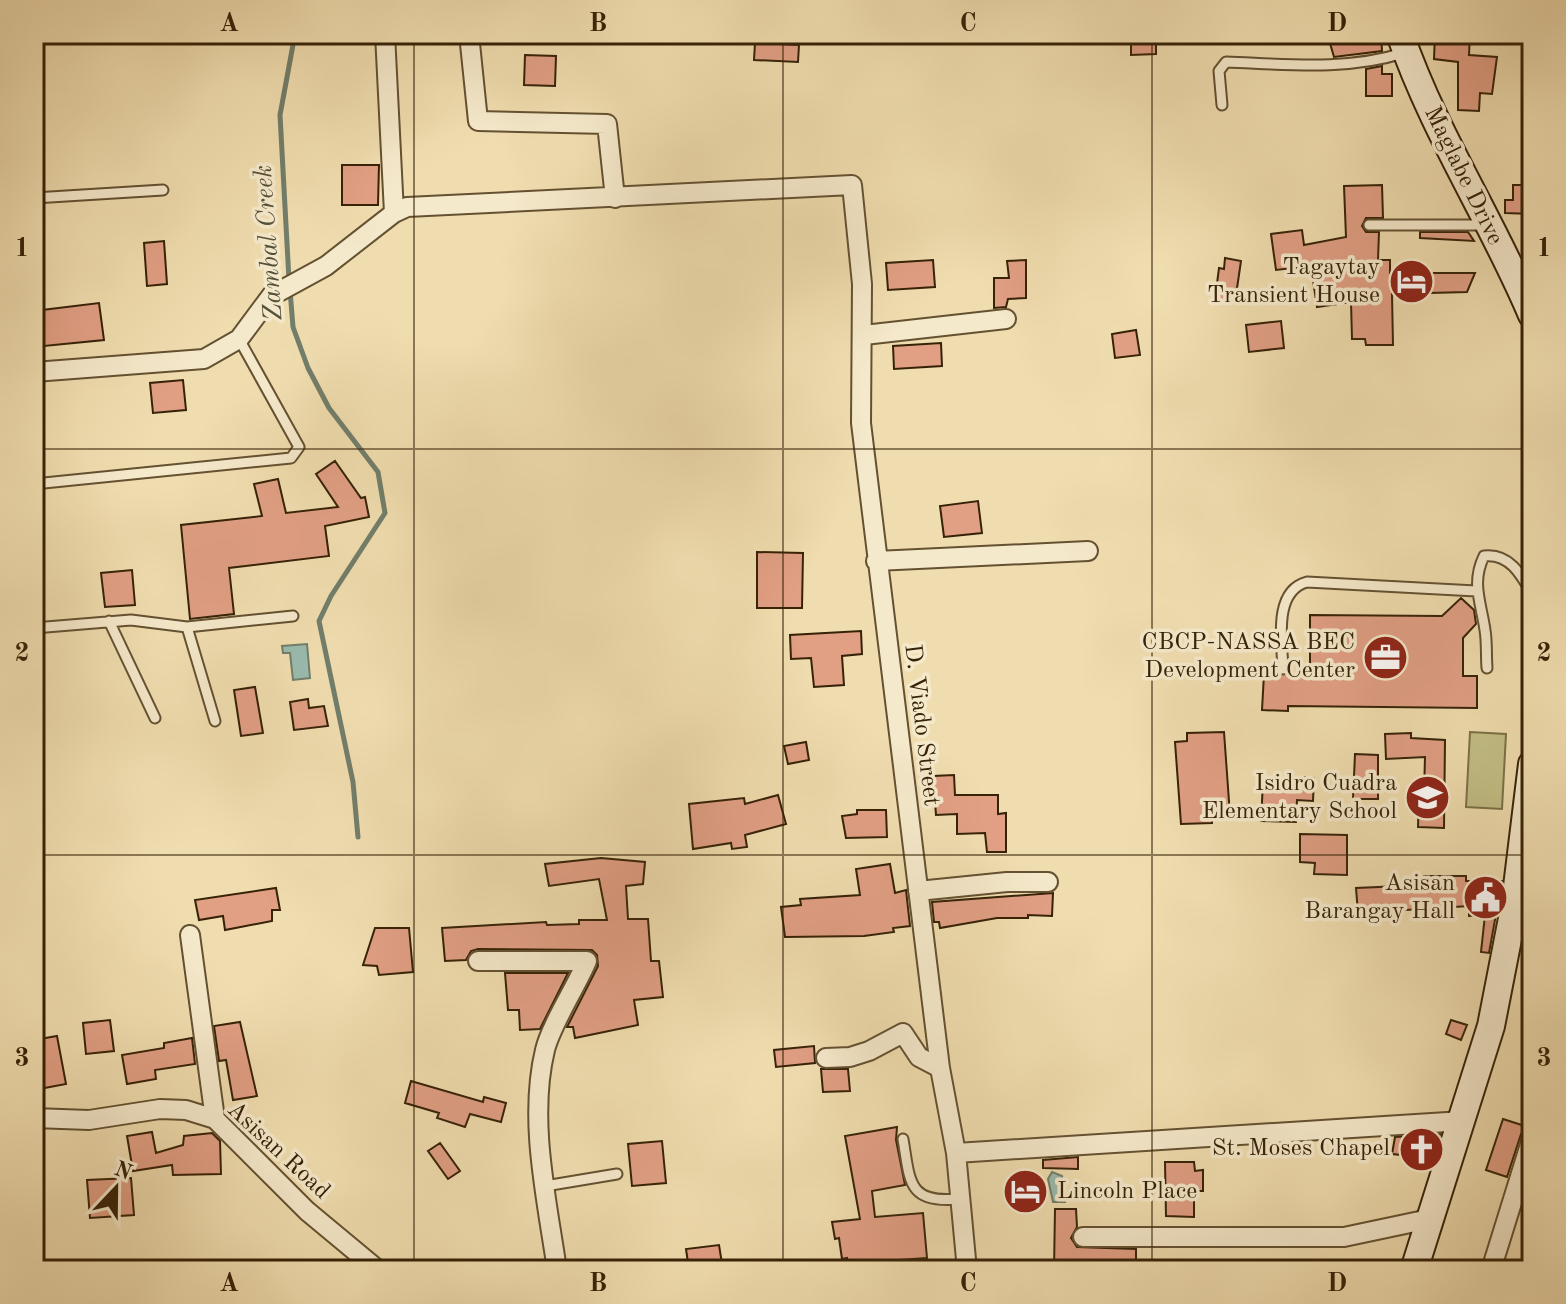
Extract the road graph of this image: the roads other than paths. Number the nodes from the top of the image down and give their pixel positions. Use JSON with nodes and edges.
{"nodes":[{"id":1,"x":385,"y":34,"type":"edge"},
{"id":2,"x":469,"y":34,"type":"edge"},
{"id":3,"x":1403,"y":43,"type":"edge"},
{"id":4,"x":1222,"y":105,"type":"dead end"},
{"id":5,"x":163,"y":190,"type":"dead end"},
{"id":6,"x":34,"y":198,"type":"edge"},
{"id":7,"x":615,"y":198,"type":"junction"},
{"id":8,"x":394,"y":213,"type":"junction"},
{"id":9,"x":1369,"y":225,"type":"dead end"},
{"id":10,"x":1486,"y":225,"type":"junction"},
{"id":11,"x":1532,"y":315,"type":"edge"},
{"id":12,"x":1006,"y":319,"type":"dead end"},
{"id":13,"x":864,"y":335,"type":"junction"},
{"id":14,"x":239,"y":339,"type":"junction"},
{"id":15,"x":34,"y":372,"type":"edge"},
{"id":16,"x":34,"y":484,"type":"edge"},
{"id":17,"x":1088,"y":551,"type":"dead end"},
{"id":18,"x":876,"y":561,"type":"junction"},
{"id":19,"x":1476,"y":591,"type":"junction"},
{"id":20,"x":1532,"y":594,"type":"edge"},
{"id":21,"x":293,"y":616,"type":"dead end"},
{"id":22,"x":109,"y":621,"type":"junction"},
{"id":23,"x":187,"y":627,"type":"junction"},
{"id":24,"x":34,"y":628,"type":"edge"},
{"id":25,"x":1487,"y":668,"type":"dead end"},
{"id":26,"x":1283,"y":669,"type":"dead end"},
{"id":27,"x":155,"y":718,"type":"dead end"},
{"id":28,"x":215,"y":721,"type":"dead end"},
{"id":29,"x":1532,"y":764,"type":"edge"},
{"id":30,"x":1048,"y":882,"type":"dead end"},
{"id":31,"x":918,"y":891,"type":"junction"},
{"id":32,"x":190,"y":935,"type":"dead end"},
{"id":33,"x":478,"y":961,"type":"dead end"},
{"id":34,"x":826,"y":1058,"type":"dead end"},
{"id":35,"x":940,"y":1068,"type":"junction"},
{"id":36,"x":34,"y":1118,"type":"edge"},
{"id":37,"x":215,"y":1119,"type":"junction"},
{"id":38,"x":1463,"y":1121,"type":"junction"},
{"id":39,"x":1532,"y":1138,"type":"edge"},
{"id":40,"x":903,"y":1139,"type":"dead end"},
{"id":41,"x":956,"y":1153,"type":"junction"},
{"id":42,"x":617,"y":1174,"type":"dead end"},
{"id":43,"x":545,"y":1186,"type":"junction"},
{"id":44,"x":958,"y":1199,"type":"junction"},
{"id":45,"x":1429,"y":1219,"type":"junction"},
{"id":46,"x":1083,"y":1237,"type":"dead end"},
{"id":47,"x":378,"y":1270,"type":"edge"},
{"id":48,"x":557,"y":1270,"type":"edge"},
{"id":49,"x":967,"y":1270,"type":"edge"},
{"id":50,"x":1414,"y":1270,"type":"edge"},
{"id":51,"x":1491,"y":1270,"type":"edge"}],
"edges":[{"from":1,"to":8,"type":"street"},
{"from":2,"to":7,"type":"street"},
{"from":3,"to":4,"type":"lane"},
{"from":3,"to":10,"type":"main road","name":"Maglabe Drive"},
{"from":5,"to":6,"type":"lane"},
{"from":7,"to":8,"type":"street"},
{"from":7,"to":13,"type":"street","name":"D. Viado Street"},
{"from":8,"to":14,"type":"street"},
{"from":9,"to":10,"type":"lane"},
{"from":10,"to":11,"type":"main road","name":"Maglabe Drive"},
{"from":12,"to":13,"type":"street"},
{"from":13,"to":18,"type":"street","name":"D. Viado Street"},
{"from":14,"to":15,"type":"street"},
{"from":14,"to":16,"type":"lane"},
{"from":17,"to":18,"type":"street"},
{"from":18,"to":31,"type":"street","name":"D. Viado Street"},
{"from":19,"to":20,"type":"lane"},
{"from":19,"to":25,"type":"lane"},
{"from":19,"to":26,"type":"lane"},
{"from":21,"to":23,"type":"lane"},
{"from":22,"to":23,"type":"lane"},
{"from":22,"to":24,"type":"lane"},
{"from":22,"to":27,"type":"lane"},
{"from":23,"to":28,"type":"lane"},
{"from":29,"to":38,"type":"main road"},
{"from":30,"to":31,"type":"street"},
{"from":31,"to":35,"type":"street","name":"D. Viado Street"},
{"from":32,"to":37,"type":"street"},
{"from":33,"to":43,"type":"street"},
{"from":34,"to":35,"type":"street"},
{"from":35,"to":41,"type":"street","name":"D. Viado Street"},
{"from":36,"to":37,"type":"street","name":"Asisan Road"},
{"from":37,"to":47,"type":"street","name":"Asisan Road"},
{"from":38,"to":41,"type":"street"},
{"from":38,"to":45,"type":"main road"},
{"from":39,"to":51,"type":"street"},
{"from":40,"to":44,"type":"lane"},
{"from":41,"to":44,"type":"street","name":"D. Viado Street"},
{"from":42,"to":43,"type":"lane"},
{"from":43,"to":48,"type":"street"},
{"from":44,"to":49,"type":"street","name":"D. Viado Street"},
{"from":45,"to":46,"type":"street"},
{"from":45,"to":50,"type":"main road"}]}
